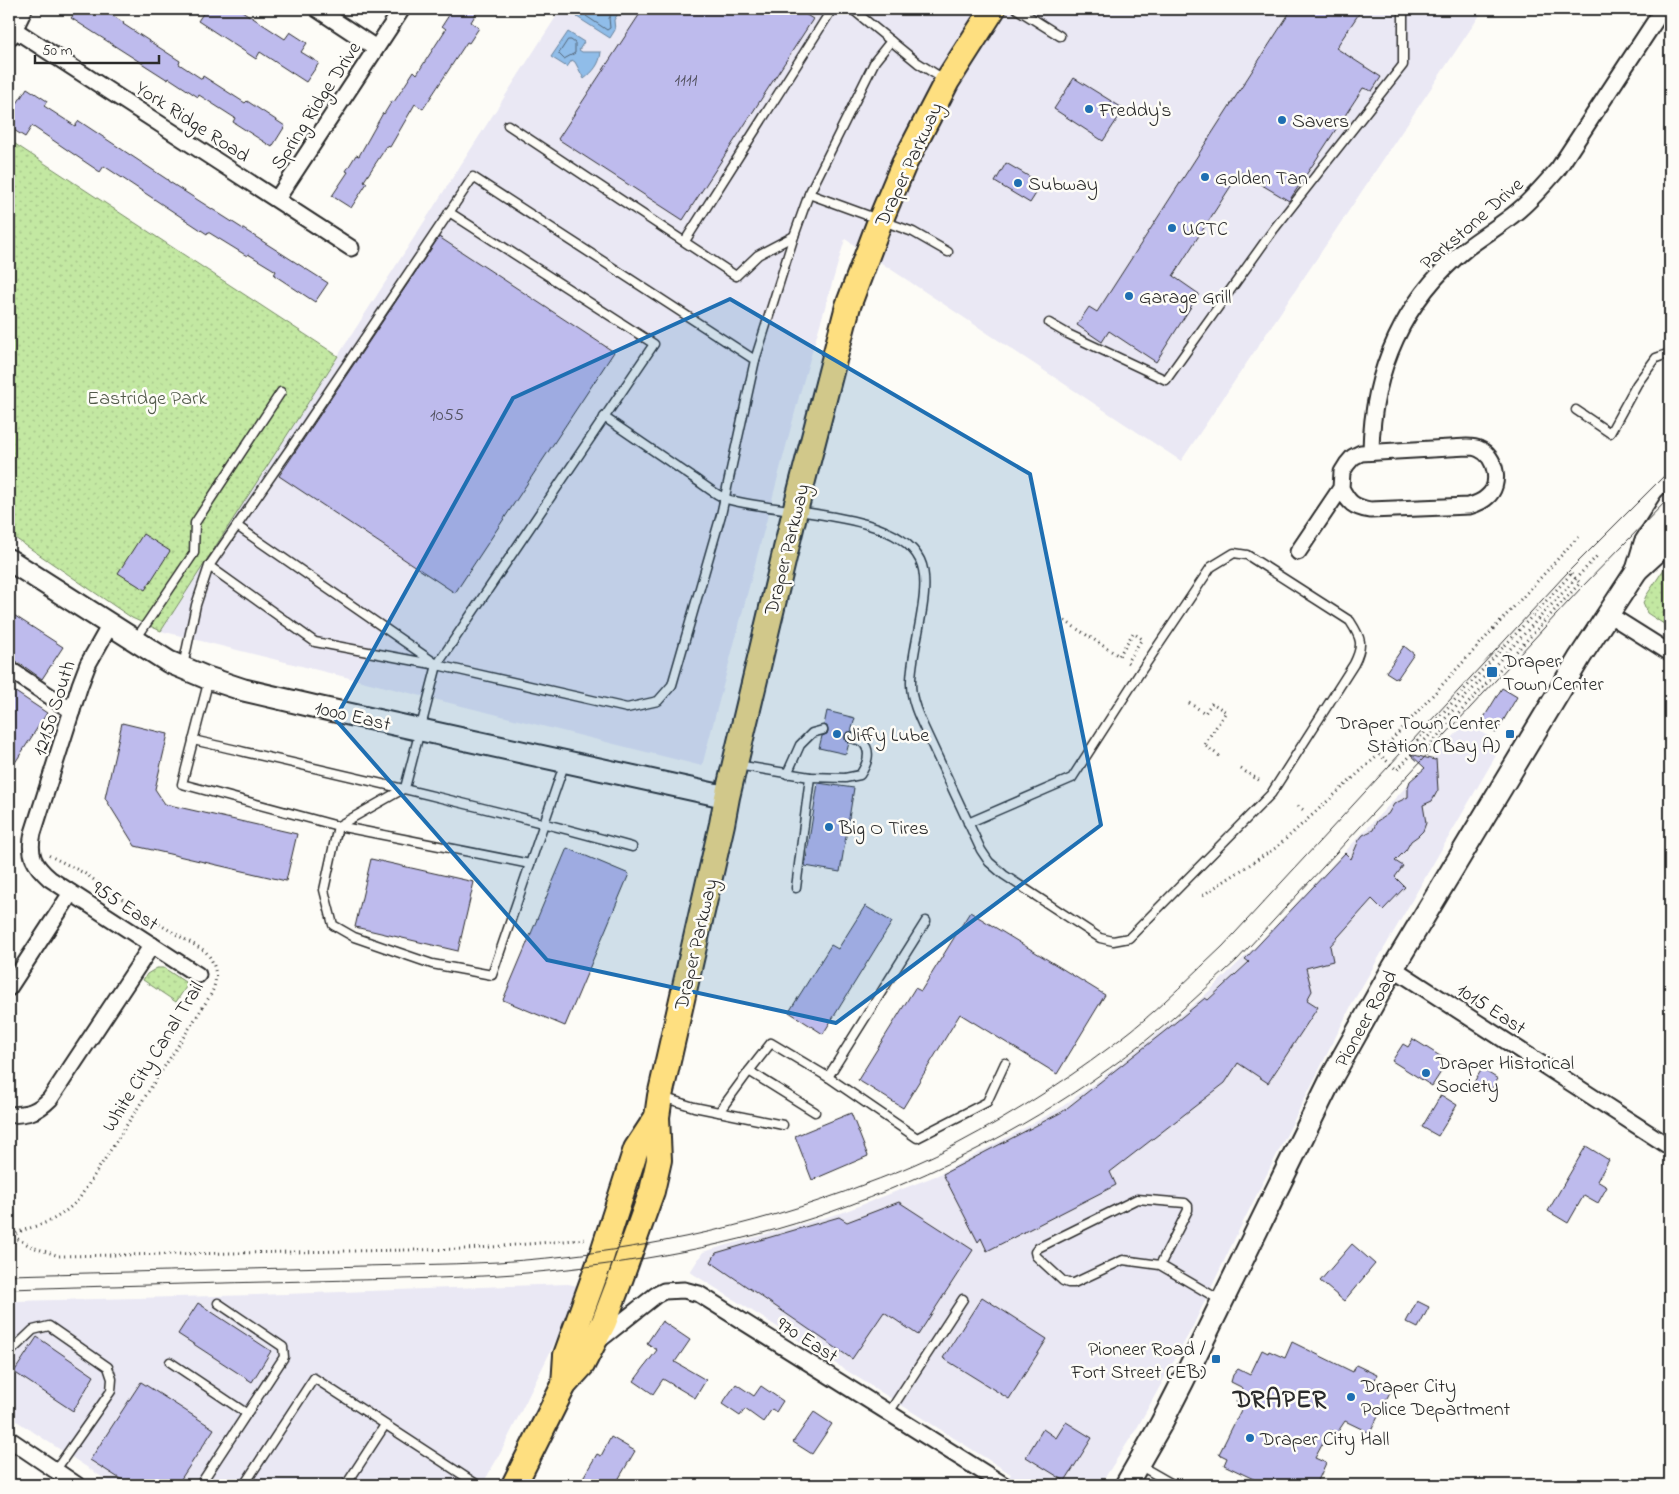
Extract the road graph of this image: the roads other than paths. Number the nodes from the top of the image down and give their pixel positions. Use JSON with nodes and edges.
{"nodes":[{"id":1,"x":20,"y":9,"type":"edge"},
{"id":2,"x":318,"y":9,"type":"edge"},
{"id":3,"x":402,"y":9,"type":"edge"},
{"id":4,"x":832,"y":9,"type":"edge"},
{"id":5,"x":852,"y":9,"type":"edge"},
{"id":6,"x":993,"y":9,"type":"edge"},
{"id":7,"x":1017,"y":9,"type":"edge"},
{"id":8,"x":1403,"y":9,"type":"edge"},
{"id":9,"x":1663,"y":9,"type":"edge"},
{"id":10,"x":10,"y":31,"type":"edge"},
{"id":11,"x":1060,"y":36,"type":"dead end"},
{"id":12,"x":891,"y":42,"type":"junction"},
{"id":13,"x":376,"y":48,"type":"junction"},
{"id":14,"x":947,"y":81,"type":"junction"},
{"id":15,"x":508,"y":125,"type":"dead end"},
{"id":16,"x":809,"y":194,"type":"junction"},
{"id":17,"x":277,"y":199,"type":"junction"},
{"id":18,"x":449,"y":212,"type":"junction"},
{"id":19,"x":880,"y":221,"type":"junction"},
{"id":20,"x":794,"y":236,"type":"junction"},
{"id":21,"x":684,"y":241,"type":"junction"},
{"id":22,"x":351,"y":248,"type":"dead end"},
{"id":23,"x":948,"y":252,"type":"dead end"},
{"id":24,"x":1049,"y":323,"type":"dead end"},
{"id":25,"x":1670,"y":353,"type":"edge"},
{"id":26,"x":755,"y":360,"type":"junction"},
{"id":27,"x":282,"y":392,"type":"dead end"},
{"id":28,"x":1576,"y":410,"type":"dead end"},
{"id":29,"x":604,"y":417,"type":"junction"},
{"id":30,"x":1371,"y":451,"type":"junction"},
{"id":31,"x":1341,"y":488,"type":"junction"},
{"id":32,"x":725,"y":499,"type":"junction"},
{"id":33,"x":1670,"y":504,"type":"edge"},
{"id":34,"x":795,"y":511,"type":"junction"},
{"id":35,"x":237,"y":526,"type":"junction"},
{"id":36,"x":1670,"y":535,"type":"edge"},
{"id":37,"x":1298,"y":552,"type":"dead end"},
{"id":38,"x":9,"y":560,"type":"edge"},
{"id":39,"x":209,"y":566,"type":"junction"},
{"id":40,"x":1637,"y":570,"type":"junction"},
{"id":41,"x":1608,"y":614,"type":"junction"},
{"id":42,"x":110,"y":625,"type":"junction"},
{"id":43,"x":135,"y":640,"type":"junction"},
{"id":44,"x":1670,"y":653,"type":"edge"},
{"id":45,"x":437,"y":665,"type":"junction"},
{"id":46,"x":182,"y":668,"type":"junction"},
{"id":47,"x":9,"y":669,"type":"edge"},
{"id":48,"x":210,"y":679,"type":"junction"},
{"id":49,"x":72,"y":711,"type":"junction"},
{"id":50,"x":420,"y":730,"type":"junction"},
{"id":51,"x":823,"y":730,"type":"dead end"},
{"id":52,"x":850,"y":737,"type":"dead end"},
{"id":53,"x":194,"y":740,"type":"junction"},
{"id":54,"x":565,"y":762,"type":"junction"},
{"id":55,"x":735,"y":765,"type":"junction"},
{"id":56,"x":787,"y":774,"type":"junction"},
{"id":57,"x":810,"y":777,"type":"junction"},
{"id":58,"x":405,"y":788,"type":"junction"},
{"id":59,"x":727,"y":798,"type":"junction"},
{"id":60,"x":544,"y":822,"type":"junction"},
{"id":61,"x":968,"y":823,"type":"junction"},
{"id":62,"x":338,"y":826,"type":"junction"},
{"id":63,"x":632,"y":846,"type":"dead end"},
{"id":64,"x":530,"y":864,"type":"junction"},
{"id":65,"x":36,"y":865,"type":"joint"},
{"id":66,"x":796,"y":888,"type":"dead end"},
{"id":67,"x":70,"y":893,"type":"junction"},
{"id":68,"x":926,"y":921,"type":"dead end"},
{"id":69,"x":152,"y":945,"type":"junction"},
{"id":70,"x":1393,"y":968,"type":"junction"},
{"id":71,"x":198,"y":975,"type":"dead end"},
{"id":72,"x":9,"y":988,"type":"edge"},
{"id":73,"x":1005,"y":1063,"type":"dead end"},
{"id":74,"x":749,"y":1071,"type":"junction"},
{"id":75,"x":828,"y":1078,"type":"junction"},
{"id":76,"x":659,"y":1107,"type":"junction"},
{"id":77,"x":719,"y":1112,"type":"junction"},
{"id":78,"x":815,"y":1112,"type":"dead end"},
{"id":79,"x":9,"y":1115,"type":"edge"},
{"id":80,"x":783,"y":1125,"type":"dead end"},
{"id":81,"x":1670,"y":1147,"type":"edge"},
{"id":82,"x":1160,"y":1265,"type":"junction"},
{"id":83,"x":963,"y":1299,"type":"dead end"},
{"id":84,"x":1222,"y":1300,"type":"junction"},
{"id":85,"x":218,"y":1303,"type":"dead end"},
{"id":86,"x":591,"y":1346,"type":"junction"},
{"id":87,"x":9,"y":1353,"type":"edge"},
{"id":88,"x":170,"y":1362,"type":"dead end"},
{"id":89,"x":564,"y":1385,"type":"junction"},
{"id":90,"x":246,"y":1414,"type":"junction"},
{"id":91,"x":888,"y":1414,"type":"junction"},
{"id":92,"x":385,"y":1425,"type":"junction"},
{"id":93,"x":9,"y":1439,"type":"edge"},
{"id":94,"x":1138,"y":1464,"type":"junction"},
{"id":95,"x":58,"y":1477,"type":"edge"},
{"id":96,"x":465,"y":1477,"type":"junction"},
{"id":97,"x":77,"y":1485,"type":"edge"},
{"id":98,"x":200,"y":1485,"type":"edge"},
{"id":99,"x":244,"y":1485,"type":"edge"},
{"id":100,"x":346,"y":1485,"type":"edge"},
{"id":101,"x":460,"y":1485,"type":"edge"},
{"id":102,"x":478,"y":1485,"type":"edge"},
{"id":103,"x":514,"y":1485,"type":"edge"},
{"id":104,"x":1004,"y":1485,"type":"edge"},
{"id":105,"x":1126,"y":1485,"type":"edge"},
{"id":106,"x":1174,"y":1485,"type":"edge"}],
"edges":[{"from":1,"to":10,"type":"street"},
{"from":2,"to":13,"type":"street"},
{"from":3,"to":13,"type":"street","name":"Spring Ridge Drive"},
{"from":4,"to":21,"type":"lane"},
{"from":5,"to":12,"type":"lane"},
{"from":6,"to":14,"type":"main road","name":"Draper Parkway"},
{"from":7,"to":11,"type":"lane"},
{"from":8,"to":24,"type":"lane"},
{"from":9,"to":30,"type":"street","name":"Parkstone Drive"},
{"from":10,"to":17,"type":"street","name":"York Ridge Road"},
{"from":12,"to":14,"type":"lane"},
{"from":12,"to":16,"type":"lane"},
{"from":13,"to":17,"type":"street","name":"Spring Ridge Drive"},
{"from":14,"to":19,"type":"main road","name":"Draper Parkway"},
{"from":15,"to":21,"type":"lane"},
{"from":16,"to":19,"type":"lane"},
{"from":16,"to":20,"type":"lane"},
{"from":17,"to":22,"type":"street","name":"York Ridge Road"},
{"from":18,"to":26,"type":"lane"},
{"from":18,"to":29,"type":"lane"},
{"from":18,"to":35,"type":"lane"},
{"from":19,"to":23,"type":"lane"},
{"from":19,"to":34,"type":"main road","name":"Draper Parkway"},
{"from":20,"to":21,"type":"lane"},
{"from":20,"to":26,"type":"lane"},
{"from":25,"to":28,"type":"lane"},
{"from":26,"to":32,"type":"lane"},
{"from":27,"to":43,"type":"lane"},
{"from":29,"to":32,"type":"lane"},
{"from":29,"to":45,"type":"lane"},
{"from":30,"to":31,"type":"street"},
{"from":30,"to":31,"type":"street"},
{"from":31,"to":37,"type":"street"},
{"from":32,"to":34,"type":"lane"},
{"from":32,"to":45,"type":"lane"},
{"from":33,"to":40,"type":"street","name":"Pioneer Road"},
{"from":34,"to":55,"type":"main road","name":"Draper Parkway"},
{"from":34,"to":61,"type":"lane"},
{"from":35,"to":39,"type":"lane"},
{"from":35,"to":45,"type":"lane"},
{"from":36,"to":40,"type":"street","name":"Pioneer Road"},
{"from":38,"to":42,"type":"street","name":"1000 East"},
{"from":39,"to":45,"type":"lane"},
{"from":39,"to":46,"type":"lane"},
{"from":40,"to":41,"type":"street","name":"Pioneer Road"},
{"from":41,"to":44,"type":"street"},
{"from":41,"to":70,"type":"street","name":"Pioneer Road"},
{"from":42,"to":43,"type":"street","name":"1000 East"},
{"from":42,"to":49,"type":"street","name":"12150 South"},
{"from":43,"to":46,"type":"street","name":"1000 East"},
{"from":45,"to":50,"type":"lane"},
{"from":46,"to":48,"type":"street","name":"1000 East"},
{"from":47,"to":49,"type":"street"},
{"from":48,"to":50,"type":"street","name":"1000 East"},
{"from":48,"to":53,"type":"lane"},
{"from":49,"to":65,"type":"street","name":"12150 South"},
{"from":50,"to":54,"type":"street","name":"1000 East"},
{"from":50,"to":58,"type":"lane"},
{"from":51,"to":56,"type":"lane"},
{"from":52,"to":57,"type":"lane"},
{"from":53,"to":58,"type":"lane"},
{"from":53,"to":62,"type":"lane"},
{"from":54,"to":59,"type":"street","name":"1000 East"},
{"from":54,"to":60,"type":"lane"},
{"from":55,"to":56,"type":"lane"},
{"from":55,"to":59,"type":"main road","name":"Draper Parkway"},
{"from":56,"to":57,"type":"lane"},
{"from":57,"to":66,"type":"lane"},
{"from":58,"to":60,"type":"lane"},
{"from":58,"to":62,"type":"lane"},
{"from":59,"to":76,"type":"main road","name":"Draper Parkway"},
{"from":60,"to":63,"type":"lane"},
{"from":60,"to":64,"type":"lane"},
{"from":61,"to":61,"type":"lane"},
{"from":62,"to":64,"type":"lane"},
{"from":62,"to":64,"type":"lane"},
{"from":65,"to":67,"type":"street","name":"955 East"},
{"from":67,"to":69,"type":"street","name":"955 East"},
{"from":67,"to":72,"type":"street"},
{"from":68,"to":75,"type":"lane"},
{"from":69,"to":71,"type":"street","name":"955 East"},
{"from":69,"to":79,"type":"street"},
{"from":70,"to":81,"type":"street","name":"1015 East"},
{"from":70,"to":84,"type":"street","name":"Pioneer Road"},
{"from":73,"to":75,"type":"lane"},
{"from":74,"to":75,"type":"lane"},
{"from":74,"to":77,"type":"lane"},
{"from":74,"to":78,"type":"lane"},
{"from":76,"to":77,"type":"lane"},
{"from":76,"to":86,"type":"main road","name":"Draper Parkway"},
{"from":76,"to":89,"type":"main road","name":"Draper Parkway"},
{"from":77,"to":80,"type":"lane"},
{"from":82,"to":82,"type":"lane"},
{"from":82,"to":84,"type":"lane"},
{"from":83,"to":91,"type":"lane"},
{"from":84,"to":94,"type":"street","name":"Pioneer Road"},
{"from":85,"to":90,"type":"lane"},
{"from":86,"to":89,"type":"main road","name":"Draper Parkway"},
{"from":86,"to":91,"type":"street","name":"970 East"},
{"from":87,"to":95,"type":"lane"},
{"from":88,"to":90,"type":"lane"},
{"from":89,"to":103,"type":"main road","name":"Draper Parkway"},
{"from":90,"to":98,"type":"lane"},
{"from":91,"to":104,"type":"street","name":"970 East"},
{"from":92,"to":96,"type":"lane"},
{"from":92,"to":99,"type":"lane"},
{"from":92,"to":100,"type":"lane"},
{"from":93,"to":95,"type":"street"},
{"from":94,"to":105,"type":"street","name":"Pioneer Road"},
{"from":94,"to":106,"type":"lane"},
{"from":95,"to":97,"type":"street"},
{"from":96,"to":101,"type":"lane"},
{"from":96,"to":102,"type":"lane"}]}
